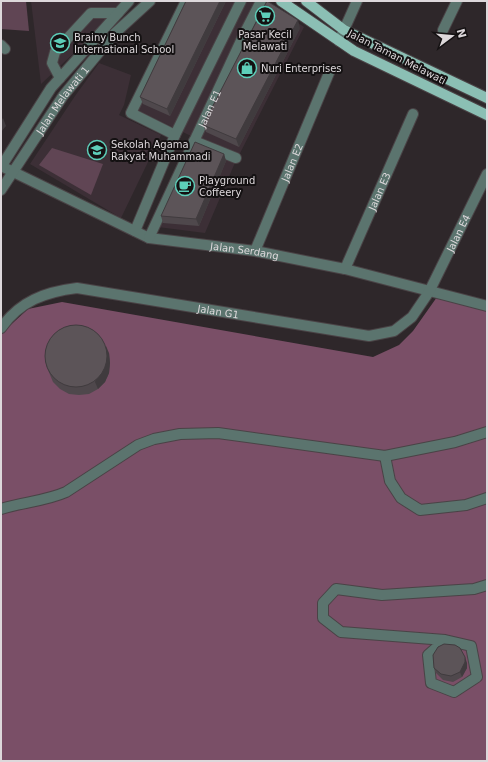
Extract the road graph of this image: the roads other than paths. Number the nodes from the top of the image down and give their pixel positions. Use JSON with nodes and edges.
{"nodes":[{"id":1,"x":129,"y":1,"type":"edge"},
{"id":2,"x":150,"y":1,"type":"edge"},
{"id":3,"x":186,"y":1,"type":"edge"},
{"id":4,"x":241,"y":1,"type":"edge"},
{"id":5,"x":261,"y":1,"type":"edge"},
{"id":6,"x":281,"y":1,"type":"edge"},
{"id":7,"x":306,"y":1,"type":"edge"},
{"id":8,"x":357,"y":1,"type":"edge"},
{"id":9,"x":457,"y":1,"type":"edge"},
{"id":10,"x":118,"y":13,"type":"junction"},
{"id":11,"x":344,"y":30,"type":"junction"},
{"id":12,"x":443,"y":30,"type":"dead end"},
{"id":13,"x":339,"y":41,"type":"junction"},
{"id":14,"x":329,"y":73,"type":"dead end"},
{"id":15,"x":60,"y":78,"type":"junction"},
{"id":16,"x":487,"y":98,"type":"edge"},
{"id":17,"x":414,"y":114,"type":"dead end"},
{"id":18,"x":487,"y":114,"type":"edge"},
{"id":19,"x":175,"y":135,"type":"junction"},
{"id":20,"x":194,"y":141,"type":"junction"},
{"id":21,"x":236,"y":158,"type":"dead end"},
{"id":22,"x":1,"y":167,"type":"edge"},
{"id":23,"x":13,"y":171,"type":"junction"},
{"id":24,"x":487,"y":174,"type":"edge"},
{"id":25,"x":1,"y":190,"type":"edge"},
{"id":26,"x":135,"y":231,"type":"junction"},
{"id":27,"x":149,"y":238,"type":"junction"},
{"id":28,"x":255,"y":251,"type":"junction"},
{"id":29,"x":345,"y":269,"type":"junction"},
{"id":30,"x":429,"y":292,"type":"junction"},
{"id":31,"x":487,"y":306,"type":"edge"},
{"id":32,"x":1,"y":328,"type":"edge"},
{"id":33,"x":487,"y":432,"type":"edge"},
{"id":34,"x":385,"y":456,"type":"junction"},
{"id":35,"x":487,"y":498,"type":"edge"},
{"id":36,"x":1,"y":509,"type":"edge"},
{"id":37,"x":487,"y":585,"type":"edge"},
{"id":38,"x":445,"y":640,"type":"junction"}],
"edges":[{"from":1,"to":10,"type":"street","name":"Jalan Melawati 1"},
{"from":2,"to":23,"type":"street","name":"Jalan Melawati 1"},
{"from":3,"to":19,"type":"street"},
{"from":4,"to":19,"type":"street","name":"Jalan E1"},
{"from":5,"to":20,"type":"street","name":"Jalan E1"},
{"from":6,"to":13,"type":"main road","name":"Jalan Taman Melawati"},
{"from":7,"to":11,"type":"main road","name":"Jalan Taman Melawati"},
{"from":8,"to":11,"type":"street"},
{"from":9,"to":12,"type":"street"},
{"from":10,"to":15,"type":"street","name":"Jalan Melawati 1"},
{"from":10,"to":15,"type":"street"},
{"from":11,"to":13,"type":"street"},
{"from":11,"to":16,"type":"main road","name":"Jalan Taman Melawati"},
{"from":13,"to":18,"type":"main road","name":"Jalan Taman Melawati"},
{"from":14,"to":28,"type":"street","name":"Jalan E2"},
{"from":15,"to":22,"type":"street","name":"Jalan Melawati 1"},
{"from":17,"to":29,"type":"street","name":"Jalan E3"},
{"from":19,"to":26,"type":"street","name":"Jalan E1"},
{"from":20,"to":21,"type":"street"},
{"from":20,"to":27,"type":"street","name":"Jalan E1"},
{"from":22,"to":23,"type":"street","name":"Jalan Serdang"},
{"from":23,"to":25,"type":"street","name":"Jalan Melawati 1"},
{"from":23,"to":26,"type":"street","name":"Jalan Serdang"},
{"from":24,"to":30,"type":"street","name":"Jalan E4"},
{"from":26,"to":27,"type":"street","name":"Jalan Serdang"},
{"from":27,"to":28,"type":"street","name":"Jalan Serdang"},
{"from":28,"to":29,"type":"street","name":"Jalan Serdang"},
{"from":29,"to":30,"type":"street","name":"Jalan Serdang"},
{"from":30,"to":31,"type":"street","name":"Jalan Serdang"},
{"from":30,"to":32,"type":"street","name":"Jalan G1"},
{"from":33,"to":34,"type":"street"},
{"from":34,"to":35,"type":"street"},
{"from":34,"to":36,"type":"street"},
{"from":37,"to":38,"type":"street"},
{"from":38,"to":38,"type":"street"}]}
